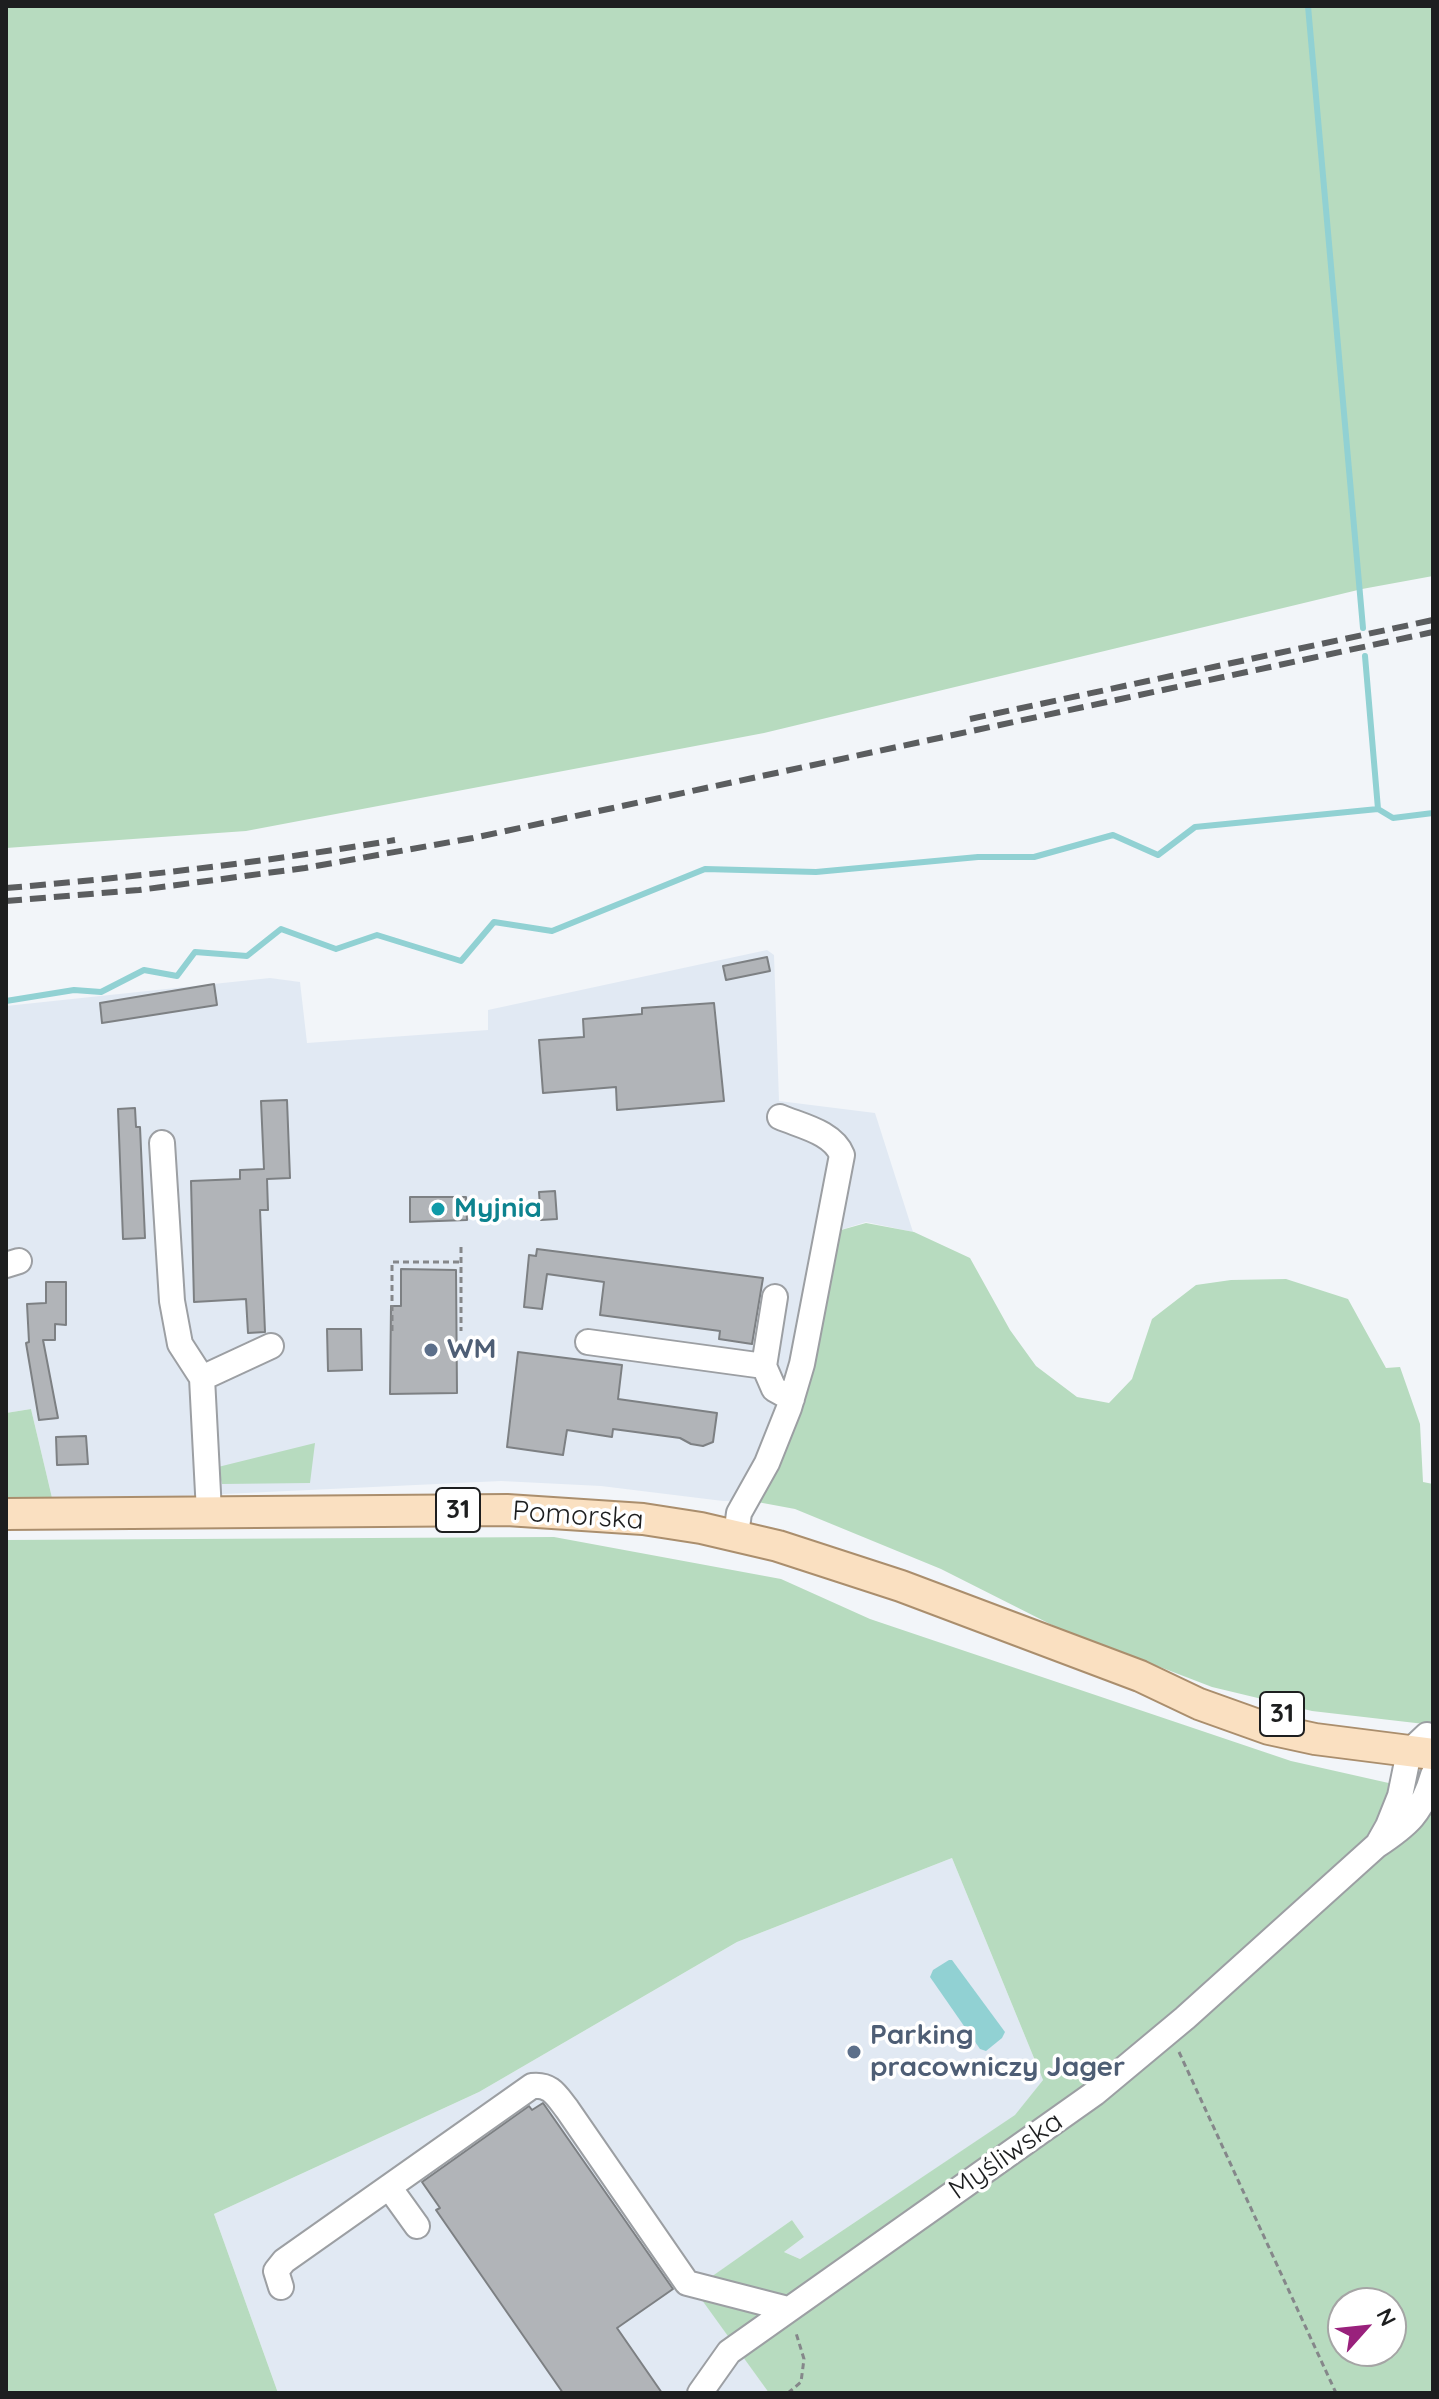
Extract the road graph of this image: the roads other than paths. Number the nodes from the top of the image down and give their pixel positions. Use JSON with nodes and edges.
{"nodes":[{"id":1,"x":780,"y":1117,"type":"dead end"},
{"id":2,"x":162,"y":1143,"type":"dead end"},
{"id":3,"x":775,"y":1297,"type":"dead end"},
{"id":4,"x":588,"y":1342,"type":"dead end"},
{"id":5,"x":271,"y":1346,"type":"dead end"},
{"id":6,"x":764,"y":1366,"type":"junction"},
{"id":7,"x":202,"y":1378,"type":"junction"},
{"id":8,"x":792,"y":1399,"type":"junction"},
{"id":9,"x":209,"y":1512,"type":"junction"},
{"id":10,"x":6,"y":1514,"type":"edge"},
{"id":11,"x":736,"y":1535,"type":"junction"},
{"id":12,"x":1427,"y":1743,"type":"edge"},
{"id":13,"x":1433,"y":1775,"type":"edge"},
{"id":14,"x":1376,"y":1846,"type":"junction"},
{"id":15,"x":389,"y":2187,"type":"junction"},
{"id":16,"x":417,"y":2226,"type":"dead end"},
{"id":17,"x":281,"y":2287,"type":"dead end"},
{"id":18,"x":788,"y":2309,"type":"junction"},
{"id":19,"x":700,"y":2393,"type":"edge"}],
"edges":[{"from":1,"to":8,"type":"street"},
{"from":2,"to":7,"type":"street"},
{"from":3,"to":6,"type":"street"},
{"from":4,"to":6,"type":"street"},
{"from":5,"to":7,"type":"street"},
{"from":6,"to":8,"type":"street"},
{"from":7,"to":9,"type":"street"},
{"from":8,"to":11,"type":"street"},
{"from":9,"to":10,"type":"main road","name":"Pomorska","number":"31"},
{"from":9,"to":11,"type":"main road","name":"Pomorska","number":"31"},
{"from":11,"to":12,"type":"main road","name":"Pomorska","number":"31"},
{"from":12,"to":14,"type":"street","name":"Myśliwska"},
{"from":13,"to":14,"type":"street","name":"Myśliwska"},
{"from":14,"to":18,"type":"street","name":"Myśliwska"},
{"from":15,"to":16,"type":"street"},
{"from":15,"to":17,"type":"street"},
{"from":15,"to":18,"type":"street"},
{"from":18,"to":19,"type":"street","name":"Myśliwska"}]}
